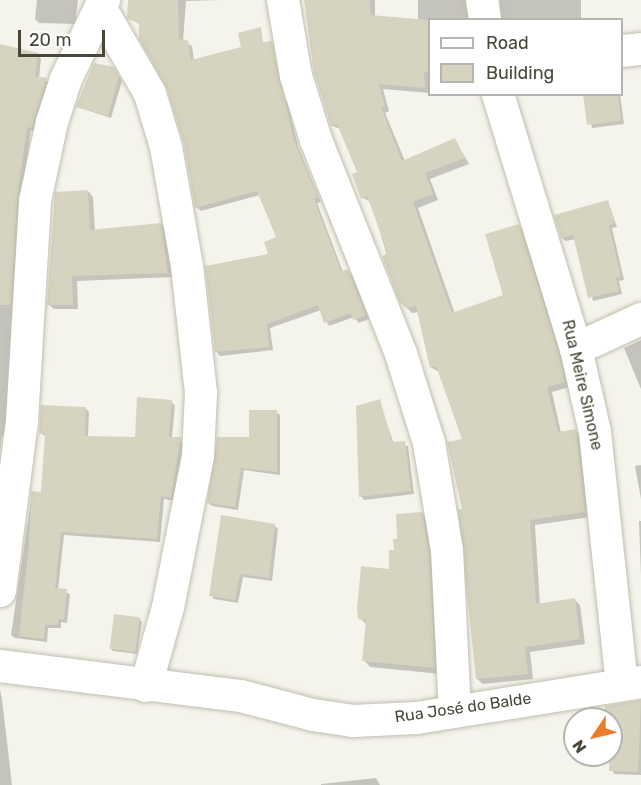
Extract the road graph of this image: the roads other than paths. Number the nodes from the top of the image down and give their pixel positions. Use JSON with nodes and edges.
{"nodes":[{"id":1,"x":283,"y":0,"type":"edge"},
{"id":2,"x":482,"y":0,"type":"edge"},
{"id":3,"x":103,"y":4,"type":"edge"},
{"id":4,"x":485,"y":18,"type":"edge"},
{"id":5,"x":641,"y":49,"type":"edge"},
{"id":6,"x":623,"y":51,"type":"edge"},
{"id":7,"x":499,"y":96,"type":"edge"},
{"id":8,"x":641,"y":319,"type":"edge"},
{"id":9,"x":576,"y":349,"type":"junction"},
{"id":10,"x":0,"y":591,"type":"edge"},
{"id":11,"x":0,"y":666,"type":"edge"},
{"id":12,"x":632,"y":683,"type":"edge"},
{"id":13,"x":146,"y":686,"type":"junction"},
{"id":14,"x":455,"y":711,"type":"junction"}],
"edges":[{"from":1,"to":14,"type":"street"},
{"from":2,"to":4,"type":"street"},
{"from":3,"to":10,"type":"street"},
{"from":3,"to":13,"type":"street"},
{"from":5,"to":6,"type":"street"},
{"from":7,"to":9,"type":"street","name":"Rua Meire Simone"},
{"from":8,"to":9,"type":"street"},
{"from":9,"to":12,"type":"street","name":"Rua Meire Simone"},
{"from":11,"to":13,"type":"street","name":"Rua José do Balde"},
{"from":12,"to":14,"type":"street","name":"Rua José do Balde"},
{"from":13,"to":14,"type":"street","name":"Rua José do Balde"}]}
